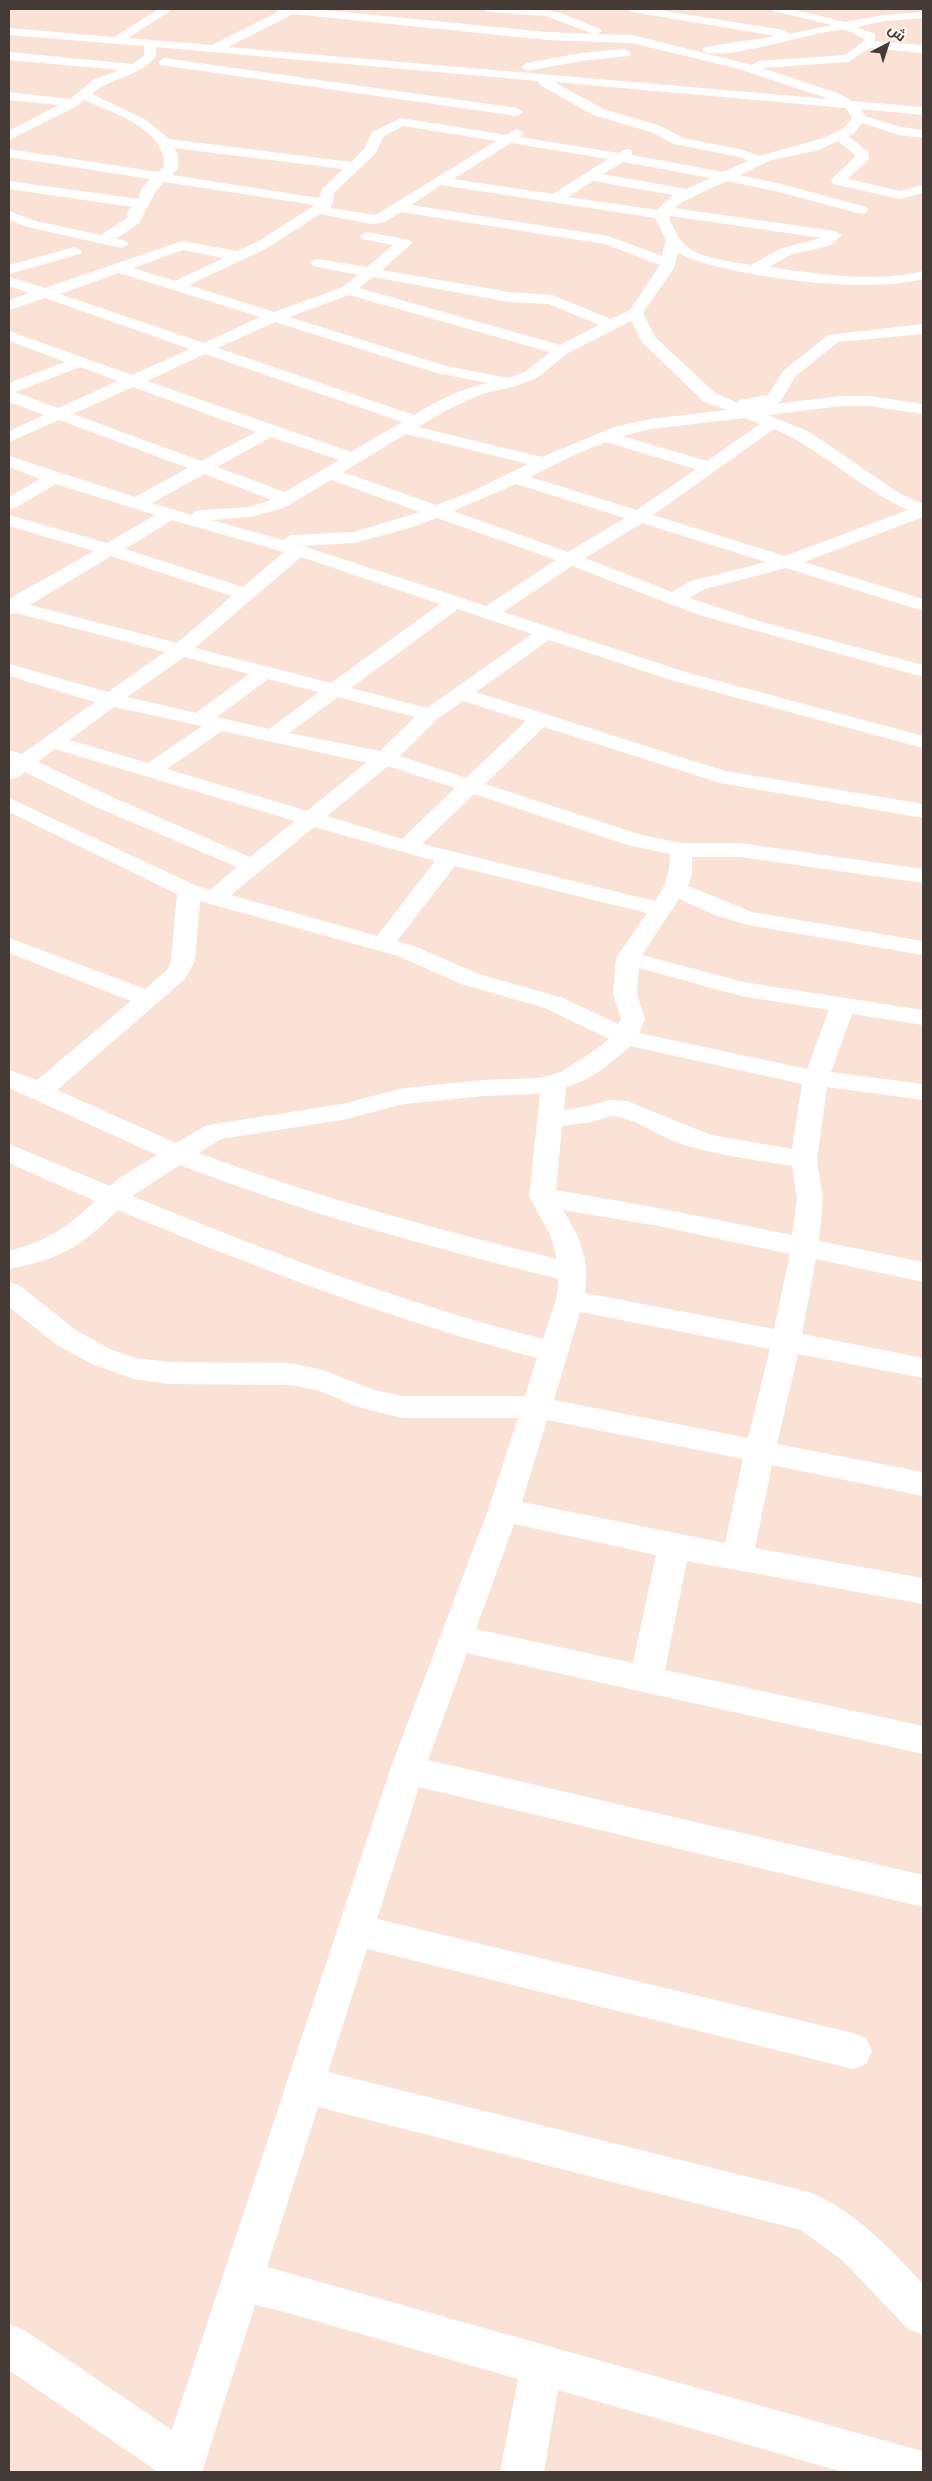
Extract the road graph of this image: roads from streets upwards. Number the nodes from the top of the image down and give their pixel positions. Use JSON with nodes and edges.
{"nodes":[{"id":1,"x":167,"y":9,"type":"edge"},
{"id":2,"x":289,"y":9,"type":"edge"},
{"id":3,"x":368,"y":9,"type":"edge"},
{"id":4,"x":488,"y":9,"type":"edge"},
{"id":5,"x":529,"y":9,"type":"edge"},
{"id":6,"x":632,"y":9,"type":"edge"},
{"id":7,"x":777,"y":9,"type":"edge"},
{"id":8,"x":548,"y":13,"type":"junction"},
{"id":9,"x":676,"y":13,"type":"edge"},
{"id":10,"x":923,"y":15,"type":"edge"},
{"id":11,"x":834,"y":16,"type":"edge"},
{"id":12,"x":353,"y":17,"type":"junction"},
{"id":13,"x":887,"y":17,"type":"junction"},
{"id":14,"x":923,"y":23,"type":"edge"},
{"id":15,"x":847,"y":26,"type":"junction"},
{"id":16,"x":9,"y":31,"type":"edge"},
{"id":17,"x":30,"y":33,"type":"junction"},
{"id":18,"x":798,"y":36,"type":"junction"},
{"id":19,"x":619,"y":37,"type":"junction"},
{"id":20,"x":636,"y":40,"type":"junction"},
{"id":21,"x":115,"y":41,"type":"junction"},
{"id":22,"x":150,"y":44,"type":"junction"},
{"id":23,"x":868,"y":44,"type":"junction"},
{"id":24,"x":923,"y":47,"type":"edge"},
{"id":25,"x":9,"y":49,"type":"edge"},
{"id":26,"x":214,"y":49,"type":"junction"},
{"id":27,"x":686,"y":51,"type":"junction"},
{"id":28,"x":9,"y":56,"type":"edge"},
{"id":29,"x":141,"y":64,"type":"junction"},
{"id":30,"x":743,"y":66,"type":"junction"},
{"id":31,"x":703,"y":71,"type":"dead end"},
{"id":32,"x":470,"y":72,"type":"junction"},
{"id":33,"x":505,"y":74,"type":"junction"},
{"id":34,"x":533,"y":77,"type":"junction"},
{"id":35,"x":670,"y":82,"type":"junction"},
{"id":36,"x":84,"y":95,"type":"junction"},
{"id":37,"x":9,"y":96,"type":"edge"},
{"id":38,"x":660,"y":100,"type":"dead end"},
{"id":39,"x":73,"y":103,"type":"junction"},
{"id":40,"x":849,"y":104,"type":"junction"},
{"id":41,"x":923,"y":111,"type":"edge"},
{"id":42,"x":517,"y":112,"type":"junction"},
{"id":43,"x":647,"y":112,"type":"dead end"},
{"id":44,"x":859,"y":118,"type":"junction"},
{"id":45,"x":635,"y":123,"type":"junction"},
{"id":46,"x":662,"y":131,"type":"junction"},
{"id":47,"x":923,"y":134,"type":"edge"},
{"id":48,"x":9,"y":136,"type":"edge"},
{"id":49,"x":840,"y":136,"type":"junction"},
{"id":50,"x":508,"y":139,"type":"junction"},
{"id":51,"x":166,"y":143,"type":"junction"},
{"id":52,"x":9,"y":153,"type":"edge"},
{"id":53,"x":620,"y":158,"type":"junction"},
{"id":54,"x":758,"y":161,"type":"junction"},
{"id":55,"x":86,"y":165,"type":"junction"},
{"id":56,"x":354,"y":166,"type":"junction"},
{"id":57,"x":591,"y":176,"type":"junction"},
{"id":58,"x":726,"y":177,"type":"junction"},
{"id":59,"x":163,"y":178,"type":"junction"},
{"id":60,"x":439,"y":181,"type":"junction"},
{"id":61,"x":9,"y":185,"type":"edge"},
{"id":62,"x":923,"y":189,"type":"edge"},
{"id":63,"x":48,"y":190,"type":"junction"},
{"id":64,"x":882,"y":192,"type":"junction"},
{"id":65,"x":688,"y":194,"type":"junction"},
{"id":66,"x":905,"y":194,"type":"junction"},
{"id":67,"x":818,"y":198,"type":"junction"},
{"id":68,"x":556,"y":199,"type":"junction"},
{"id":69,"x":144,"y":204,"type":"junction"},
{"id":70,"x":780,"y":204,"type":"dead end"},
{"id":71,"x":923,"y":204,"type":"edge"},
{"id":72,"x":323,"y":207,"type":"junction"},
{"id":73,"x":398,"y":207,"type":"junction"},
{"id":74,"x":756,"y":208,"type":"dead end"},
{"id":75,"x":861,"y":210,"type":"junction"},
{"id":76,"x":662,"y":213,"type":"junction"},
{"id":77,"x":9,"y":215,"type":"edge"},
{"id":78,"x":742,"y":222,"type":"junction"},
{"id":79,"x":834,"y":235,"type":"junction"},
{"id":80,"x":367,"y":236,"type":"dead end"},
{"id":81,"x":104,"y":240,"type":"junction"},
{"id":82,"x":673,"y":241,"type":"junction"},
{"id":83,"x":75,"y":251,"type":"dead end"},
{"id":84,"x":157,"y":253,"type":"junction"},
{"id":85,"x":239,"y":256,"type":"junction"},
{"id":86,"x":318,"y":262,"type":"dead end"},
{"id":87,"x":668,"y":263,"type":"junction"},
{"id":88,"x":923,"y":265,"type":"edge"},
{"id":89,"x":119,"y":268,"type":"junction"},
{"id":90,"x":755,"y":269,"type":"junction"},
{"id":91,"x":9,"y":270,"type":"edge"},
{"id":92,"x":370,"y":271,"type":"junction"},
{"id":93,"x":918,"y":276,"type":"edge"},
{"id":94,"x":9,"y":281,"type":"edge"},
{"id":95,"x":176,"y":286,"type":"junction"},
{"id":96,"x":348,"y":290,"type":"junction"},
{"id":97,"x":45,"y":294,"type":"junction"},
{"id":98,"x":9,"y":305,"type":"edge"},
{"id":99,"x":635,"y":313,"type":"junction"},
{"id":100,"x":274,"y":317,"type":"junction"},
{"id":101,"x":613,"y":325,"type":"junction"},
{"id":102,"x":923,"y":329,"type":"edge"},
{"id":103,"x":9,"y":336,"type":"edge"},
{"id":104,"x":204,"y":349,"type":"junction"},
{"id":105,"x":562,"y":350,"type":"junction"},
{"id":106,"x":80,"y":362,"type":"junction"},
{"id":107,"x":131,"y":380,"type":"junction"},
{"id":108,"x":516,"y":381,"type":"junction"},
{"id":109,"x":9,"y":389,"type":"edge"},
{"id":110,"x":9,"y":396,"type":"edge"},
{"id":111,"x":727,"y":406,"type":"junction"},
{"id":112,"x":923,"y":409,"type":"edge"},
{"id":113,"x":748,"y":413,"type":"junction"},
{"id":114,"x":58,"y":415,"type":"junction"},
{"id":115,"x":773,"y":422,"type":"junction"},
{"id":116,"x":408,"y":424,"type":"junction"},
{"id":117,"x":270,"y":431,"type":"junction"},
{"id":118,"x":604,"y":436,"type":"junction"},
{"id":119,"x":9,"y":437,"type":"edge"},
{"id":120,"x":352,"y":458,"type":"junction"},
{"id":121,"x":9,"y":461,"type":"edge"},
{"id":122,"x":546,"y":463,"type":"junction"},
{"id":123,"x":202,"y":468,"type":"junction"},
{"id":124,"x":709,"y":468,"type":"junction"},
{"id":125,"x":328,"y":473,"type":"junction"},
{"id":126,"x":54,"y":478,"type":"junction"},
{"id":127,"x":516,"y":478,"type":"junction"},
{"id":128,"x":287,"y":499,"type":"junction"},
{"id":129,"x":9,"y":504,"type":"edge"},
{"id":130,"x":136,"y":504,"type":"junction"},
{"id":131,"x":923,"y":510,"type":"edge"},
{"id":132,"x":436,"y":512,"type":"junction"},
{"id":133,"x":175,"y":515,"type":"junction"},
{"id":134,"x":639,"y":517,"type":"junction"},
{"id":135,"x":9,"y":520,"type":"edge"},
{"id":136,"x":267,"y":541,"type":"junction"},
{"id":137,"x":110,"y":550,"type":"junction"},
{"id":138,"x":298,"y":550,"type":"junction"},
{"id":139,"x":570,"y":559,"type":"junction"},
{"id":140,"x":784,"y":563,"type":"junction"},
{"id":141,"x":246,"y":594,"type":"junction"},
{"id":142,"x":673,"y":599,"type":"junction"},
{"id":143,"x":456,"y":602,"type":"junction"},
{"id":144,"x":923,"y":605,"type":"edge"},
{"id":145,"x":11,"y":607,"type":"edge"},
{"id":146,"x":488,"y":613,"type":"junction"},
{"id":147,"x":546,"y":632,"type":"junction"},
{"id":148,"x":180,"y":650,"type":"junction"},
{"id":149,"x":9,"y":670,"type":"edge"},
{"id":150,"x":923,"y":671,"type":"edge"},
{"id":151,"x":265,"y":672,"type":"junction"},
{"id":152,"x":29,"y":676,"type":"junction"},
{"id":153,"x":9,"y":688,"type":"edge"},
{"id":154,"x":336,"y":690,"type":"junction"},
{"id":155,"x":460,"y":694,"type":"junction"},
{"id":156,"x":112,"y":700,"type":"junction"},
{"id":157,"x":430,"y":715,"type":"junction"},
{"id":158,"x":540,"y":719,"type":"junction"},
{"id":159,"x":211,"y":721,"type":"junction"},
{"id":160,"x":272,"y":736,"type":"junction"},
{"id":161,"x":53,"y":742,"type":"junction"},
{"id":162,"x":923,"y":742,"type":"edge"},
{"id":163,"x":385,"y":758,"type":"junction"},
{"id":164,"x":14,"y":763,"type":"edge"},
{"id":165,"x":152,"y":770,"type":"junction"},
{"id":166,"x":471,"y":785,"type":"junction"},
{"id":167,"x":9,"y":804,"type":"edge"},
{"id":168,"x":923,"y":811,"type":"edge"},
{"id":169,"x":311,"y":818,"type":"junction"},
{"id":170,"x":406,"y":847,"type":"junction"},
{"id":171,"x":681,"y":850,"type":"junction"},
{"id":172,"x":450,"y":858,"type":"junction"},
{"id":173,"x":253,"y":866,"type":"junction"},
{"id":174,"x":923,"y":876,"type":"edge"},
{"id":175,"x":189,"y":891,"type":"junction"},
{"id":176,"x":215,"y":897,"type":"junction"},
{"id":177,"x":668,"y":899,"type":"junction"},
{"id":178,"x":383,"y":944,"type":"junction"},
{"id":179,"x":9,"y":945,"type":"edge"},
{"id":180,"x":923,"y":948,"type":"edge"},
{"id":181,"x":628,"y":958,"type":"junction"},
{"id":182,"x":148,"y":999,"type":"junction"},
{"id":183,"x":843,"y":1005,"type":"junction"},
{"id":184,"x":923,"y":1017,"type":"edge"},
{"id":185,"x":625,"y":1037,"type":"junction"},
{"id":186,"x":9,"y":1078,"type":"edge"},
{"id":187,"x":816,"y":1078,"type":"junction"},
{"id":188,"x":554,"y":1082,"type":"junction"},
{"id":189,"x":40,"y":1091,"type":"junction"},
{"id":190,"x":923,"y":1092,"type":"edge"},
{"id":191,"x":551,"y":1116,"type":"junction"},
{"id":192,"x":9,"y":1153,"type":"edge"},
{"id":193,"x":178,"y":1154,"type":"junction"},
{"id":194,"x":804,"y":1160,"type":"junction"},
{"id":195,"x":542,"y":1197,"type":"junction"},
{"id":196,"x":113,"y":1199,"type":"junction"},
{"id":197,"x":805,"y":1246,"type":"junction"},
{"id":198,"x":9,"y":1260,"type":"edge"},
{"id":199,"x":923,"y":1272,"type":"edge"},
{"id":200,"x":572,"y":1287,"type":"junction"},
{"id":201,"x":9,"y":1292,"type":"edge"},
{"id":202,"x":786,"y":1342,"type":"junction"},
{"id":203,"x":554,"y":1352,"type":"junction"},
{"id":204,"x":923,"y":1368,"type":"edge"},
{"id":205,"x":536,"y":1407,"type":"junction"},
{"id":206,"x":760,"y":1450,"type":"junction"},
{"id":207,"x":923,"y":1484,"type":"edge"},
{"id":208,"x":504,"y":1510,"type":"junction"},
{"id":209,"x":674,"y":1546,"type":"junction"},
{"id":210,"x":737,"y":1558,"type":"junction"},
{"id":211,"x":923,"y":1591,"type":"edge"},
{"id":212,"x":457,"y":1638,"type":"junction"},
{"id":213,"x":646,"y":1680,"type":"junction"},
{"id":214,"x":923,"y":1740,"type":"edge"},
{"id":215,"x":407,"y":1770,"type":"junction"},
{"id":216,"x":923,"y":1892,"type":"edge"},
{"id":217,"x":356,"y":1930,"type":"junction"},
{"id":218,"x":853,"y":2052,"type":"dead end"},
{"id":219,"x":305,"y":2086,"type":"junction"},
{"id":220,"x":240,"y":2282,"type":"junction"},
{"id":221,"x":923,"y":2314,"type":"edge"},
{"id":222,"x":9,"y":2345,"type":"edge"},
{"id":223,"x":542,"y":2365,"type":"junction"},
{"id":224,"x":181,"y":2468,"type":"edge"},
{"id":225,"x":522,"y":2472,"type":"edge"},
{"id":226,"x":918,"y":2472,"type":"edge"}],
"edges":[{"from":1,"to":21,"type":"street"},
{"from":2,"to":12,"type":"street"},
{"from":2,"to":26,"type":"street"},
{"from":3,"to":12,"type":"street"},
{"from":4,"to":8,"type":"street"},
{"from":5,"to":8,"type":"street"},
{"from":6,"to":9,"type":"street"},
{"from":7,"to":11,"type":"street"},
{"from":8,"to":19,"type":"street"},
{"from":9,"to":18,"type":"street"},
{"from":9,"to":20,"type":"street"},
{"from":10,"to":13,"type":"street"},
{"from":11,"to":15,"type":"street"},
{"from":12,"to":19,"type":"street"},
{"from":13,"to":14,"type":"street"},
{"from":13,"to":15,"type":"street"},
{"from":15,"to":18,"type":"street"},
{"from":15,"to":23,"type":"street"},
{"from":16,"to":17,"type":"street"},
{"from":17,"to":21,"type":"street"},
{"from":17,"to":25,"type":"street"},
{"from":18,"to":27,"type":"street"},
{"from":19,"to":20,"type":"street"},
{"from":20,"to":27,"type":"street"},
{"from":21,"to":22,"type":"street"},
{"from":22,"to":26,"type":"street"},
{"from":22,"to":29,"type":"street"},
{"from":23,"to":24,"type":"street"},
{"from":23,"to":30,"type":"street"},
{"from":26,"to":32,"type":"street"},
{"from":27,"to":30,"type":"street"},
{"from":27,"to":32,"type":"street"},
{"from":28,"to":29,"type":"street"},
{"from":29,"to":36,"type":"street"},
{"from":29,"to":42,"type":"street"},
{"from":30,"to":31,"type":"street"},
{"from":30,"to":40,"type":"street"},
{"from":32,"to":33,"type":"street"},
{"from":33,"to":34,"type":"street"},
{"from":33,"to":42,"type":"street"},
{"from":34,"to":35,"type":"street"},
{"from":34,"to":45,"type":"street"},
{"from":35,"to":38,"type":"street"},
{"from":35,"to":40,"type":"street"},
{"from":36,"to":39,"type":"street"},
{"from":36,"to":51,"type":"street"},
{"from":37,"to":39,"type":"street"},
{"from":39,"to":48,"type":"street"},
{"from":40,"to":41,"type":"street"},
{"from":40,"to":44,"type":"street"},
{"from":42,"to":50,"type":"street"},
{"from":43,"to":45,"type":"street"},
{"from":44,"to":47,"type":"street"},
{"from":44,"to":49,"type":"street"},
{"from":45,"to":46,"type":"street"},
{"from":46,"to":53,"type":"street"},
{"from":46,"to":54,"type":"street"},
{"from":49,"to":54,"type":"street"},
{"from":49,"to":64,"type":"street"},
{"from":50,"to":53,"type":"street"},
{"from":50,"to":56,"type":"street"},
{"from":50,"to":60,"type":"street"},
{"from":51,"to":56,"type":"street"},
{"from":51,"to":59,"type":"street"},
{"from":52,"to":55,"type":"street"},
{"from":53,"to":57,"type":"street"},
{"from":53,"to":58,"type":"street"},
{"from":54,"to":58,"type":"street"},
{"from":55,"to":59,"type":"street"},
{"from":55,"to":63,"type":"street"},
{"from":56,"to":72,"type":"street"},
{"from":57,"to":65,"type":"street"},
{"from":57,"to":68,"type":"street"},
{"from":58,"to":65,"type":"street"},
{"from":58,"to":67,"type":"street"},
{"from":59,"to":69,"type":"street"},
{"from":59,"to":72,"type":"street"},
{"from":60,"to":68,"type":"street"},
{"from":60,"to":73,"type":"street"},
{"from":61,"to":63,"type":"street"},
{"from":62,"to":66,"type":"street"},
{"from":63,"to":69,"type":"street"},
{"from":64,"to":66,"type":"street"},
{"from":64,"to":75,"type":"street"},
{"from":65,"to":76,"type":"street"},
{"from":66,"to":71,"type":"street"},
{"from":67,"to":70,"type":"street"},
{"from":67,"to":75,"type":"street"},
{"from":68,"to":76,"type":"street"},
{"from":69,"to":81,"type":"street"},
{"from":72,"to":73,"type":"street"},
{"from":72,"to":85,"type":"street"},
{"from":73,"to":87,"type":"street"},
{"from":74,"to":78,"type":"street"},
{"from":75,"to":79,"type":"street"},
{"from":76,"to":78,"type":"street"},
{"from":76,"to":82,"type":"street"},
{"from":77,"to":81,"type":"street"},
{"from":78,"to":79,"type":"street"},
{"from":79,"to":90,"type":"street"},
{"from":80,"to":92,"type":"street"},
{"from":81,"to":84,"type":"street"},
{"from":82,"to":87,"type":"street"},
{"from":82,"to":90,"type":"street"},
{"from":83,"to":91,"type":"street"},
{"from":84,"to":85,"type":"street"},
{"from":84,"to":89,"type":"street"},
{"from":85,"to":95,"type":"street"},
{"from":86,"to":92,"type":"street"},
{"from":87,"to":99,"type":"street"},
{"from":88,"to":93,"type":"street"},
{"from":89,"to":95,"type":"street"},
{"from":89,"to":97,"type":"street"},
{"from":90,"to":93,"type":"street"},
{"from":92,"to":96,"type":"street"},
{"from":92,"to":101,"type":"street"},
{"from":94,"to":97,"type":"street"},
{"from":95,"to":100,"type":"street"},
{"from":96,"to":100,"type":"street"},
{"from":96,"to":105,"type":"street"},
{"from":97,"to":98,"type":"street"},
{"from":97,"to":104,"type":"street"},
{"from":99,"to":101,"type":"street"},
{"from":99,"to":111,"type":"street"},
{"from":100,"to":104,"type":"street"},
{"from":100,"to":108,"type":"street"},
{"from":101,"to":105,"type":"street"},
{"from":102,"to":111,"type":"street"},
{"from":103,"to":106,"type":"street"},
{"from":104,"to":107,"type":"street"},
{"from":104,"to":116,"type":"street"},
{"from":105,"to":108,"type":"street"},
{"from":106,"to":107,"type":"street"},
{"from":106,"to":109,"type":"street"},
{"from":107,"to":114,"type":"street"},
{"from":107,"to":117,"type":"street"},
{"from":108,"to":116,"type":"street"},
{"from":110,"to":114,"type":"street"},
{"from":111,"to":113,"type":"street"},
{"from":112,"to":113,"type":"street"},
{"from":113,"to":115,"type":"street"},
{"from":113,"to":118,"type":"street"},
{"from":114,"to":119,"type":"street"},
{"from":114,"to":123,"type":"street"},
{"from":115,"to":124,"type":"street"},
{"from":115,"to":131,"type":"street"},
{"from":116,"to":120,"type":"street"},
{"from":116,"to":122,"type":"street"},
{"from":117,"to":120,"type":"street"},
{"from":117,"to":123,"type":"street"},
{"from":118,"to":122,"type":"street"},
{"from":118,"to":124,"type":"street"},
{"from":120,"to":125,"type":"street"},
{"from":121,"to":126,"type":"street"},
{"from":122,"to":127,"type":"street"},
{"from":123,"to":128,"type":"street"},
{"from":123,"to":130,"type":"street"},
{"from":124,"to":134,"type":"street"},
{"from":125,"to":128,"type":"street"},
{"from":125,"to":132,"type":"street"},
{"from":126,"to":129,"type":"street"},
{"from":126,"to":130,"type":"street"},
{"from":127,"to":132,"type":"street"},
{"from":127,"to":134,"type":"street"},
{"from":128,"to":133,"type":"street"},
{"from":130,"to":133,"type":"street"},
{"from":131,"to":140,"type":"street"},
{"from":132,"to":136,"type":"street"},
{"from":132,"to":139,"type":"street"},
{"from":133,"to":136,"type":"street"},
{"from":133,"to":137,"type":"street"},
{"from":134,"to":139,"type":"street"},
{"from":134,"to":140,"type":"street"},
{"from":135,"to":137,"type":"street"},
{"from":136,"to":138,"type":"street"},
{"from":137,"to":141,"type":"street"},
{"from":137,"to":145,"type":"street"},
{"from":138,"to":141,"type":"street"},
{"from":138,"to":143,"type":"street"},
{"from":139,"to":142,"type":"street"},
{"from":139,"to":146,"type":"street"},
{"from":140,"to":142,"type":"street"},
{"from":140,"to":144,"type":"street"},
{"from":141,"to":148,"type":"street"},
{"from":142,"to":150,"type":"street"},
{"from":143,"to":146,"type":"street"},
{"from":143,"to":154,"type":"street"},
{"from":145,"to":148,"type":"street"},
{"from":146,"to":147,"type":"street"},
{"from":147,"to":155,"type":"street"},
{"from":147,"to":162,"type":"street"},
{"from":148,"to":151,"type":"street"},
{"from":148,"to":156,"type":"street"},
{"from":149,"to":152,"type":"street"},
{"from":151,"to":154,"type":"street"},
{"from":151,"to":159,"type":"street"},
{"from":152,"to":153,"type":"street"},
{"from":152,"to":156,"type":"street"},
{"from":154,"to":157,"type":"street"},
{"from":154,"to":160,"type":"street"},
{"from":155,"to":157,"type":"street"},
{"from":155,"to":158,"type":"street"},
{"from":156,"to":159,"type":"street"},
{"from":156,"to":161,"type":"street"},
{"from":157,"to":163,"type":"street"},
{"from":158,"to":166,"type":"street"},
{"from":158,"to":168,"type":"street"},
{"from":159,"to":160,"type":"street"},
{"from":159,"to":165,"type":"street"},
{"from":160,"to":163,"type":"street"},
{"from":161,"to":164,"type":"street"},
{"from":161,"to":165,"type":"street"},
{"from":163,"to":166,"type":"street"},
{"from":163,"to":169,"type":"street"},
{"from":164,"to":173,"type":"street"},
{"from":165,"to":169,"type":"street"},
{"from":166,"to":170,"type":"street"},
{"from":166,"to":171,"type":"street"},
{"from":167,"to":175,"type":"street"},
{"from":169,"to":170,"type":"street"},
{"from":169,"to":173,"type":"street"},
{"from":170,"to":172,"type":"street"},
{"from":171,"to":174,"type":"street"},
{"from":171,"to":177,"type":"street"},
{"from":172,"to":177,"type":"street"},
{"from":172,"to":178,"type":"street"},
{"from":173,"to":176,"type":"street"},
{"from":175,"to":176,"type":"street"},
{"from":175,"to":182,"type":"street"},
{"from":176,"to":178,"type":"street"},
{"from":177,"to":180,"type":"street"},
{"from":177,"to":181,"type":"street"},
{"from":178,"to":185,"type":"street"},
{"from":179,"to":182,"type":"street"},
{"from":181,"to":183,"type":"street"},
{"from":181,"to":185,"type":"street"},
{"from":182,"to":189,"type":"street"},
{"from":183,"to":184,"type":"street"},
{"from":183,"to":187,"type":"street"},
{"from":185,"to":187,"type":"street"},
{"from":185,"to":188,"type":"street"},
{"from":186,"to":189,"type":"street"},
{"from":187,"to":190,"type":"street"},
{"from":187,"to":194,"type":"street"},
{"from":188,"to":191,"type":"street"},
{"from":188,"to":193,"type":"street"},
{"from":189,"to":193,"type":"street"},
{"from":191,"to":194,"type":"street"},
{"from":191,"to":195,"type":"street"},
{"from":192,"to":196,"type":"street"},
{"from":193,"to":196,"type":"street"},
{"from":193,"to":200,"type":"street"},
{"from":194,"to":197,"type":"street"},
{"from":195,"to":197,"type":"street"},
{"from":195,"to":200,"type":"street"},
{"from":196,"to":198,"type":"street"},
{"from":196,"to":203,"type":"street"},
{"from":197,"to":199,"type":"street"},
{"from":197,"to":202,"type":"street"},
{"from":200,"to":202,"type":"street"},
{"from":200,"to":203,"type":"street"},
{"from":201,"to":205,"type":"street"},
{"from":202,"to":204,"type":"street"},
{"from":202,"to":206,"type":"street"},
{"from":203,"to":205,"type":"street"},
{"from":205,"to":206,"type":"street"},
{"from":205,"to":208,"type":"street"},
{"from":206,"to":207,"type":"street"},
{"from":206,"to":210,"type":"street"},
{"from":208,"to":209,"type":"street"},
{"from":208,"to":212,"type":"street"},
{"from":209,"to":210,"type":"street"},
{"from":209,"to":213,"type":"street"},
{"from":210,"to":211,"type":"street"},
{"from":212,"to":213,"type":"street"},
{"from":212,"to":215,"type":"street"},
{"from":213,"to":214,"type":"street"},
{"from":215,"to":216,"type":"street"},
{"from":215,"to":217,"type":"street"},
{"from":217,"to":218,"type":"street"},
{"from":217,"to":219,"type":"street"},
{"from":219,"to":220,"type":"street"},
{"from":219,"to":221,"type":"street"},
{"from":220,"to":223,"type":"street"},
{"from":220,"to":224,"type":"street"},
{"from":222,"to":224,"type":"street"},
{"from":223,"to":225,"type":"street"},
{"from":223,"to":226,"type":"street"}]}
